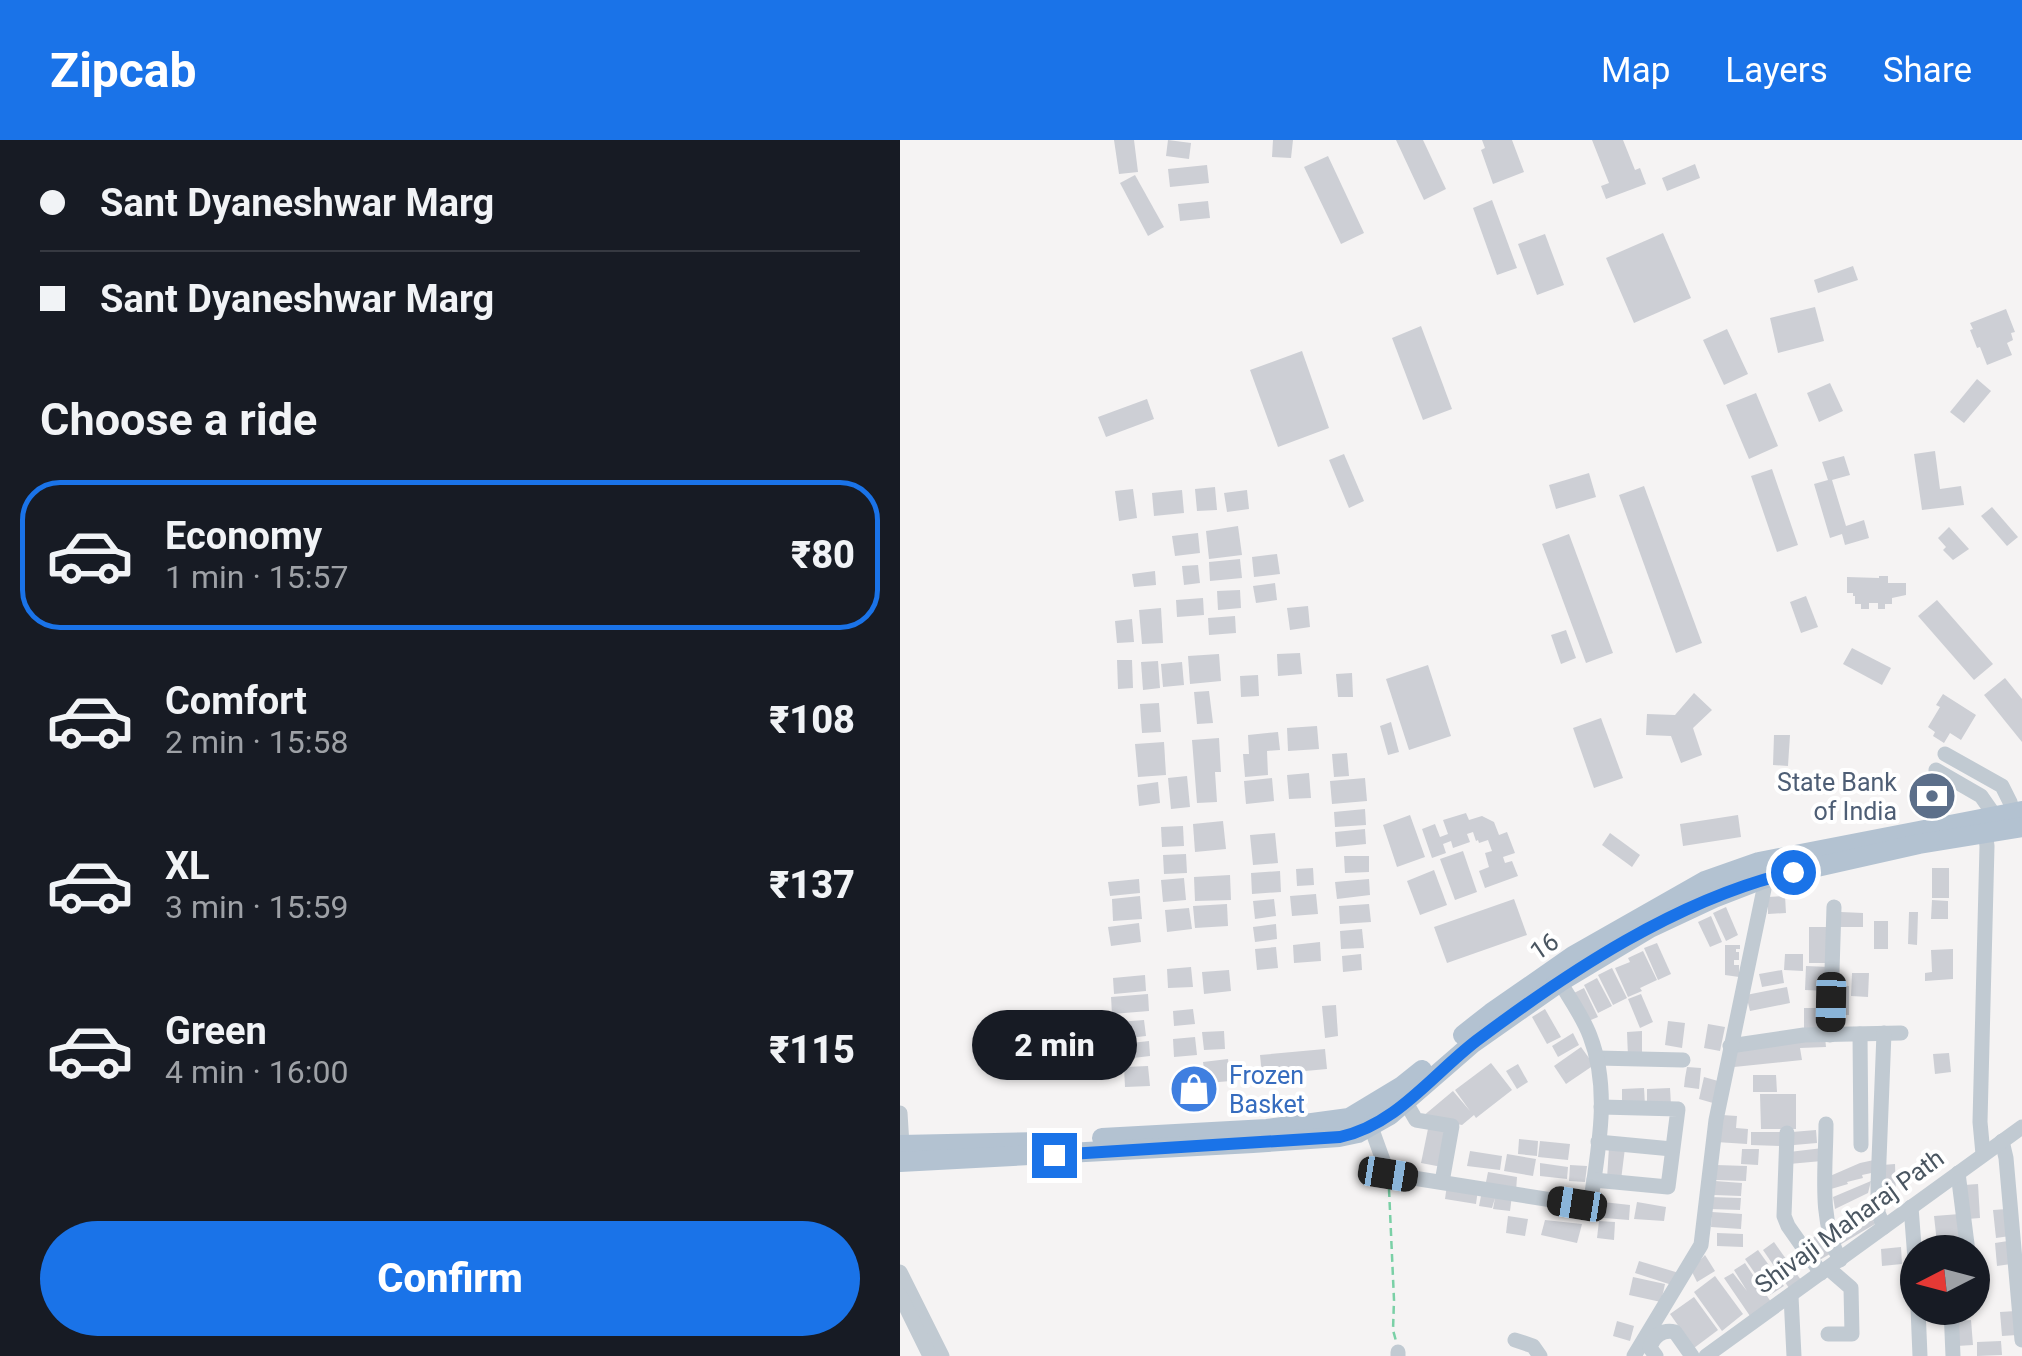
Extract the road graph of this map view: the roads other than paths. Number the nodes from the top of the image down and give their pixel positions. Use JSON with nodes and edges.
{"nodes":[{"id":1,"x":2005,"y":821,"type":"edge"},
{"id":2,"x":1761,"y":871,"type":"junction"},
{"id":3,"x":1834,"y":906,"type":"dead end"},
{"id":4,"x":1560,"y":982,"type":"junction"},
{"id":5,"x":1830,"y":1034,"type":"junction"},
{"id":6,"x":1860,"y":1034,"type":"junction"},
{"id":7,"x":1730,"y":1046,"type":"junction"},
{"id":8,"x":1597,"y":1058,"type":"junction"},
{"id":9,"x":1683,"y":1060,"type":"dead end"},
{"id":10,"x":1406,"y":1102,"type":"junction"},
{"id":11,"x":1601,"y":1108,"type":"junction"},
{"id":12,"x":900,"y":1113,"type":"edge"},
{"id":13,"x":1826,"y":1124,"type":"dead end"},
{"id":14,"x":1359,"y":1126,"type":"junction"},
{"id":15,"x":2022,"y":1126,"type":"edge"},
{"id":16,"x":1787,"y":1133,"type":"dead end"},
{"id":17,"x":2002,"y":1140,"type":"junction"},
{"id":18,"x":1598,"y":1142,"type":"junction"},
{"id":19,"x":1861,"y":1145,"type":"dead end"},
{"id":20,"x":1672,"y":1149,"type":"junction"},
{"id":21,"x":901,"y":1151,"type":"edge"},
{"id":22,"x":1983,"y":1154,"type":"junction"},
{"id":23,"x":1958,"y":1172,"type":"junction"},
{"id":24,"x":1594,"y":1180,"type":"junction"},
{"id":25,"x":1442,"y":1182,"type":"junction"},
{"id":26,"x":1910,"y":1208,"type":"junction"},
{"id":27,"x":1884,"y":1227,"type":"junction"},
{"id":28,"x":1912,"y":1235,"type":"edge"},
{"id":29,"x":1966,"y":1235,"type":"edge"},
{"id":30,"x":1830,"y":1267,"type":"junction"},
{"id":31,"x":900,"y":1272,"type":"edge"},
{"id":32,"x":900,"y":1295,"type":"edge"},
{"id":33,"x":1791,"y":1296,"type":"junction"},
{"id":34,"x":1919,"y":1325,"type":"edge"},
{"id":35,"x":1952,"y":1325,"type":"edge"},
{"id":36,"x":1828,"y":1334,"type":"dead end"},
{"id":37,"x":1514,"y":1340,"type":"dead end"},
{"id":38,"x":2022,"y":1340,"type":"edge"},
{"id":39,"x":1712,"y":1352,"type":"edge"},
{"id":40,"x":930,"y":1356,"type":"edge"},
{"id":41,"x":942,"y":1356,"type":"edge"},
{"id":42,"x":1540,"y":1356,"type":"edge"},
{"id":43,"x":1634,"y":1356,"type":"edge"},
{"id":44,"x":1656,"y":1356,"type":"edge"},
{"id":45,"x":1692,"y":1356,"type":"edge"},
{"id":46,"x":1794,"y":1356,"type":"edge"},
{"id":47,"x":1920,"y":1356,"type":"edge"},
{"id":48,"x":1953,"y":1356,"type":"edge"}],
"edges":[{"from":1,"to":1,"type":"street"},
{"from":1,"to":2,"type":"main road","name":"16"},
{"from":1,"to":22,"type":"street"},
{"from":2,"to":4,"type":"main road"},
{"from":2,"to":7,"type":"street"},
{"from":2,"to":14,"type":"main road","name":"16"},
{"from":3,"to":5,"type":"street"},
{"from":4,"to":8,"type":"street"},
{"from":4,"to":10,"type":"main road"},
{"from":5,"to":6,"type":"street"},
{"from":5,"to":7,"type":"street"},
{"from":6,"to":19,"type":"street"},
{"from":6,"to":27,"type":"street"},
{"from":7,"to":43,"type":"street"},
{"from":8,"to":9,"type":"street"},
{"from":8,"to":11,"type":"street"},
{"from":10,"to":14,"type":"main road"},
{"from":10,"to":25,"type":"street"},
{"from":11,"to":18,"type":"street"},
{"from":11,"to":20,"type":"street"},
{"from":12,"to":21,"type":"street"},
{"from":13,"to":30,"type":"street"},
{"from":14,"to":21,"type":"main road"},
{"from":14,"to":25,"type":"street"},
{"from":15,"to":17,"type":"street","name":"Shivaji Maharaj Path"},
{"from":16,"to":30,"type":"street"},
{"from":17,"to":22,"type":"street","name":"Shivaji Maharaj Path"},
{"from":17,"to":38,"type":"street"},
{"from":18,"to":20,"type":"street"},
{"from":18,"to":24,"type":"street"},
{"from":20,"to":24,"type":"street"},
{"from":22,"to":23,"type":"street","name":"Shivaji Maharaj Path"},
{"from":23,"to":26,"type":"street","name":"Shivaji Maharaj Path"},
{"from":23,"to":29,"type":"street"},
{"from":24,"to":25,"type":"street"},
{"from":26,"to":27,"type":"street","name":"Shivaji Maharaj Path"},
{"from":26,"to":28,"type":"street"},
{"from":27,"to":30,"type":"street","name":"Shivaji Maharaj Path"},
{"from":30,"to":33,"type":"street","name":"Shivaji Maharaj Path"},
{"from":30,"to":36,"type":"street"},
{"from":31,"to":41,"type":"street"},
{"from":32,"to":40,"type":"street"},
{"from":33,"to":39,"type":"street","name":"Shivaji Maharaj Path"},
{"from":33,"to":46,"type":"street"},
{"from":34,"to":47,"type":"street"},
{"from":35,"to":48,"type":"street"},
{"from":37,"to":42,"type":"street"},
{"from":44,"to":45,"type":"street"}]}
